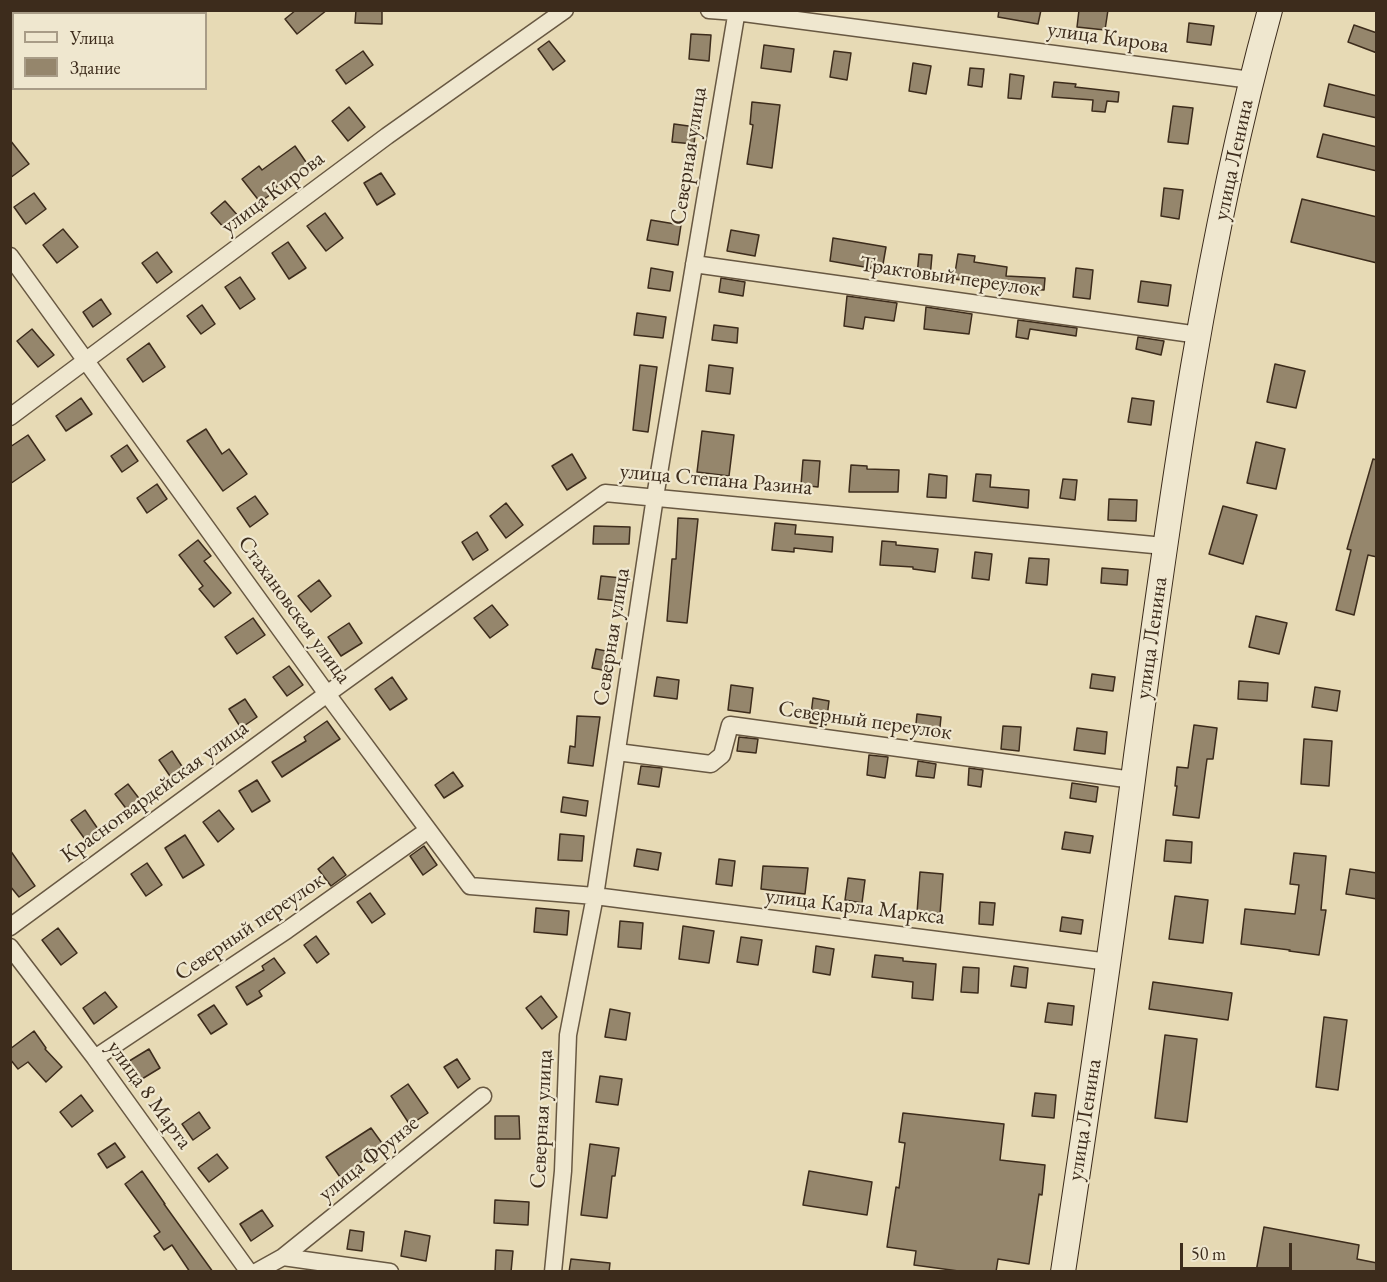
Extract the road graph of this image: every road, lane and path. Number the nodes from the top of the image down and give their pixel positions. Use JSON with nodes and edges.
{"nodes":[{"id":1,"x":565,"y":10,"type":"edge"},
{"id":2,"x":709,"y":10,"type":"edge"},
{"id":3,"x":1270,"y":10,"type":"edge"},
{"id":4,"x":737,"y":11,"type":"edge"},
{"id":5,"x":1251,"y":80,"type":"junction"},
{"id":6,"x":10,"y":256,"type":"edge"},
{"id":7,"x":694,"y":264,"type":"junction"},
{"id":8,"x":1199,"y":335,"type":"junction"},
{"id":9,"x":86,"y":360,"type":"junction"},
{"id":10,"x":10,"y":417,"type":"edge"},
{"id":11,"x":655,"y":497,"type":"junction"},
{"id":12,"x":1164,"y":546,"type":"junction"},
{"id":13,"x":327,"y":694,"type":"junction"},
{"id":14,"x":617,"y":752,"type":"junction"},
{"id":15,"x":1133,"y":780,"type":"junction"},
{"id":16,"x":428,"y":830,"type":"junction"},
{"id":17,"x":595,"y":896,"type":"junction"},
{"id":18,"x":10,"y":927,"type":"edge"},
{"id":19,"x":10,"y":947,"type":"edge"},
{"id":20,"x":1109,"y":962,"type":"junction"},
{"id":21,"x":95,"y":1058,"type":"junction"},
{"id":22,"x":483,"y":1096,"type":"dead end"},
{"id":23,"x":283,"y":1257,"type":"junction"},
{"id":24,"x":249,"y":1272,"type":"edge"},
{"id":25,"x":256,"y":1272,"type":"edge"},
{"id":26,"x":390,"y":1272,"type":"edge"},
{"id":27,"x":553,"y":1272,"type":"edge"},
{"id":28,"x":1062,"y":1272,"type":"edge"}],
"edges":[{"from":1,"to":9,"type":"street","name":"улица Кирова"},
{"from":2,"to":4,"type":"street","name":"улица Кирова"},
{"from":3,"to":5,"type":"main road","name":"улица Ленина"},
{"from":4,"to":5,"type":"street","name":"улица Кирова"},
{"from":4,"to":7,"type":"street","name":"Северная улица"},
{"from":5,"to":8,"type":"main road","name":"улица Ленина"},
{"from":6,"to":9,"type":"street","name":"Стахановская улица"},
{"from":7,"to":8,"type":"street","name":"Трактовый переулок"},
{"from":7,"to":11,"type":"street","name":"Северная улица"},
{"from":8,"to":12,"type":"main road","name":"улица Ленина"},
{"from":9,"to":10,"type":"street","name":"улица Кирова"},
{"from":9,"to":13,"type":"street","name":"Стахановская улица"},
{"from":11,"to":12,"type":"street","name":"улица Степана Разина"},
{"from":11,"to":13,"type":"street","name":"улица Степана Разина"},
{"from":11,"to":14,"type":"street","name":"Северная улица"},
{"from":12,"to":15,"type":"main road","name":"улица Ленина"},
{"from":13,"to":16,"type":"street","name":"Стахановская улица"},
{"from":13,"to":18,"type":"street","name":"Красногвардейская улица"},
{"from":14,"to":15,"type":"street","name":"Северный переулок"},
{"from":14,"to":17,"type":"street","name":"Северная улица"},
{"from":15,"to":20,"type":"main road","name":"улица Ленина"},
{"from":16,"to":17,"type":"street","name":"Стахановская улица"},
{"from":16,"to":21,"type":"street","name":"Северный переулок"},
{"from":17,"to":20,"type":"street","name":"улица Карла Маркса"},
{"from":17,"to":27,"type":"street","name":"Северная улица"},
{"from":19,"to":21,"type":"street","name":"улица 8 Марта"},
{"from":20,"to":28,"type":"main road","name":"улица Ленина"},
{"from":21,"to":24,"type":"street","name":"улица 8 Марта"},
{"from":22,"to":23,"type":"street","name":"улица Фрунзе"},
{"from":23,"to":25,"type":"street","name":"улица Фрунзе"},
{"from":23,"to":26,"type":"street"}]}
